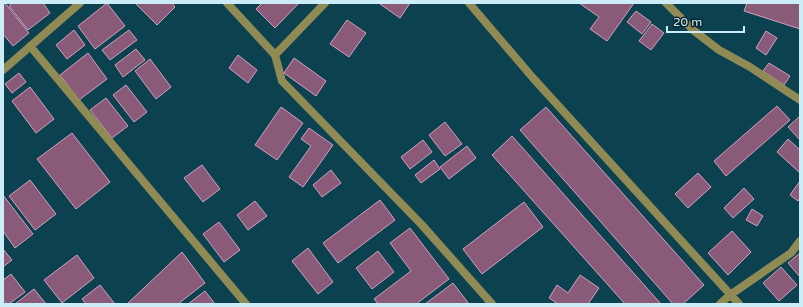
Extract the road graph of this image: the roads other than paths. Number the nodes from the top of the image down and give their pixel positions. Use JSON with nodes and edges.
{"nodes":[{"id":1,"x":80,"y":3,"type":"edge"},
{"id":2,"x":227,"y":3,"type":"edge"},
{"id":3,"x":325,"y":3,"type":"edge"},
{"id":4,"x":469,"y":3,"type":"edge"},
{"id":5,"x":666,"y":3,"type":"edge"},
{"id":6,"x":30,"y":46,"type":"junction"},
{"id":7,"x":275,"y":55,"type":"junction"},
{"id":8,"x":3,"y":70,"type":"edge"},
{"id":9,"x":800,"y":100,"type":"edge"},
{"id":10,"x":800,"y":241,"type":"edge"},
{"id":11,"x":730,"y":295,"type":"junction"},
{"id":12,"x":246,"y":304,"type":"edge"},
{"id":13,"x":492,"y":304,"type":"edge"},
{"id":14,"x":720,"y":304,"type":"edge"},
{"id":15,"x":739,"y":304,"type":"edge"}],
"edges":[{"from":1,"to":6,"type":"street"},
{"from":2,"to":7,"type":"street"},
{"from":3,"to":7,"type":"street"},
{"from":4,"to":11,"type":"street"},
{"from":5,"to":9,"type":"street"},
{"from":6,"to":8,"type":"street"},
{"from":6,"to":12,"type":"street"},
{"from":7,"to":13,"type":"street"},
{"from":10,"to":11,"type":"street"},
{"from":11,"to":14,"type":"street"},
{"from":11,"to":15,"type":"street"}]}
